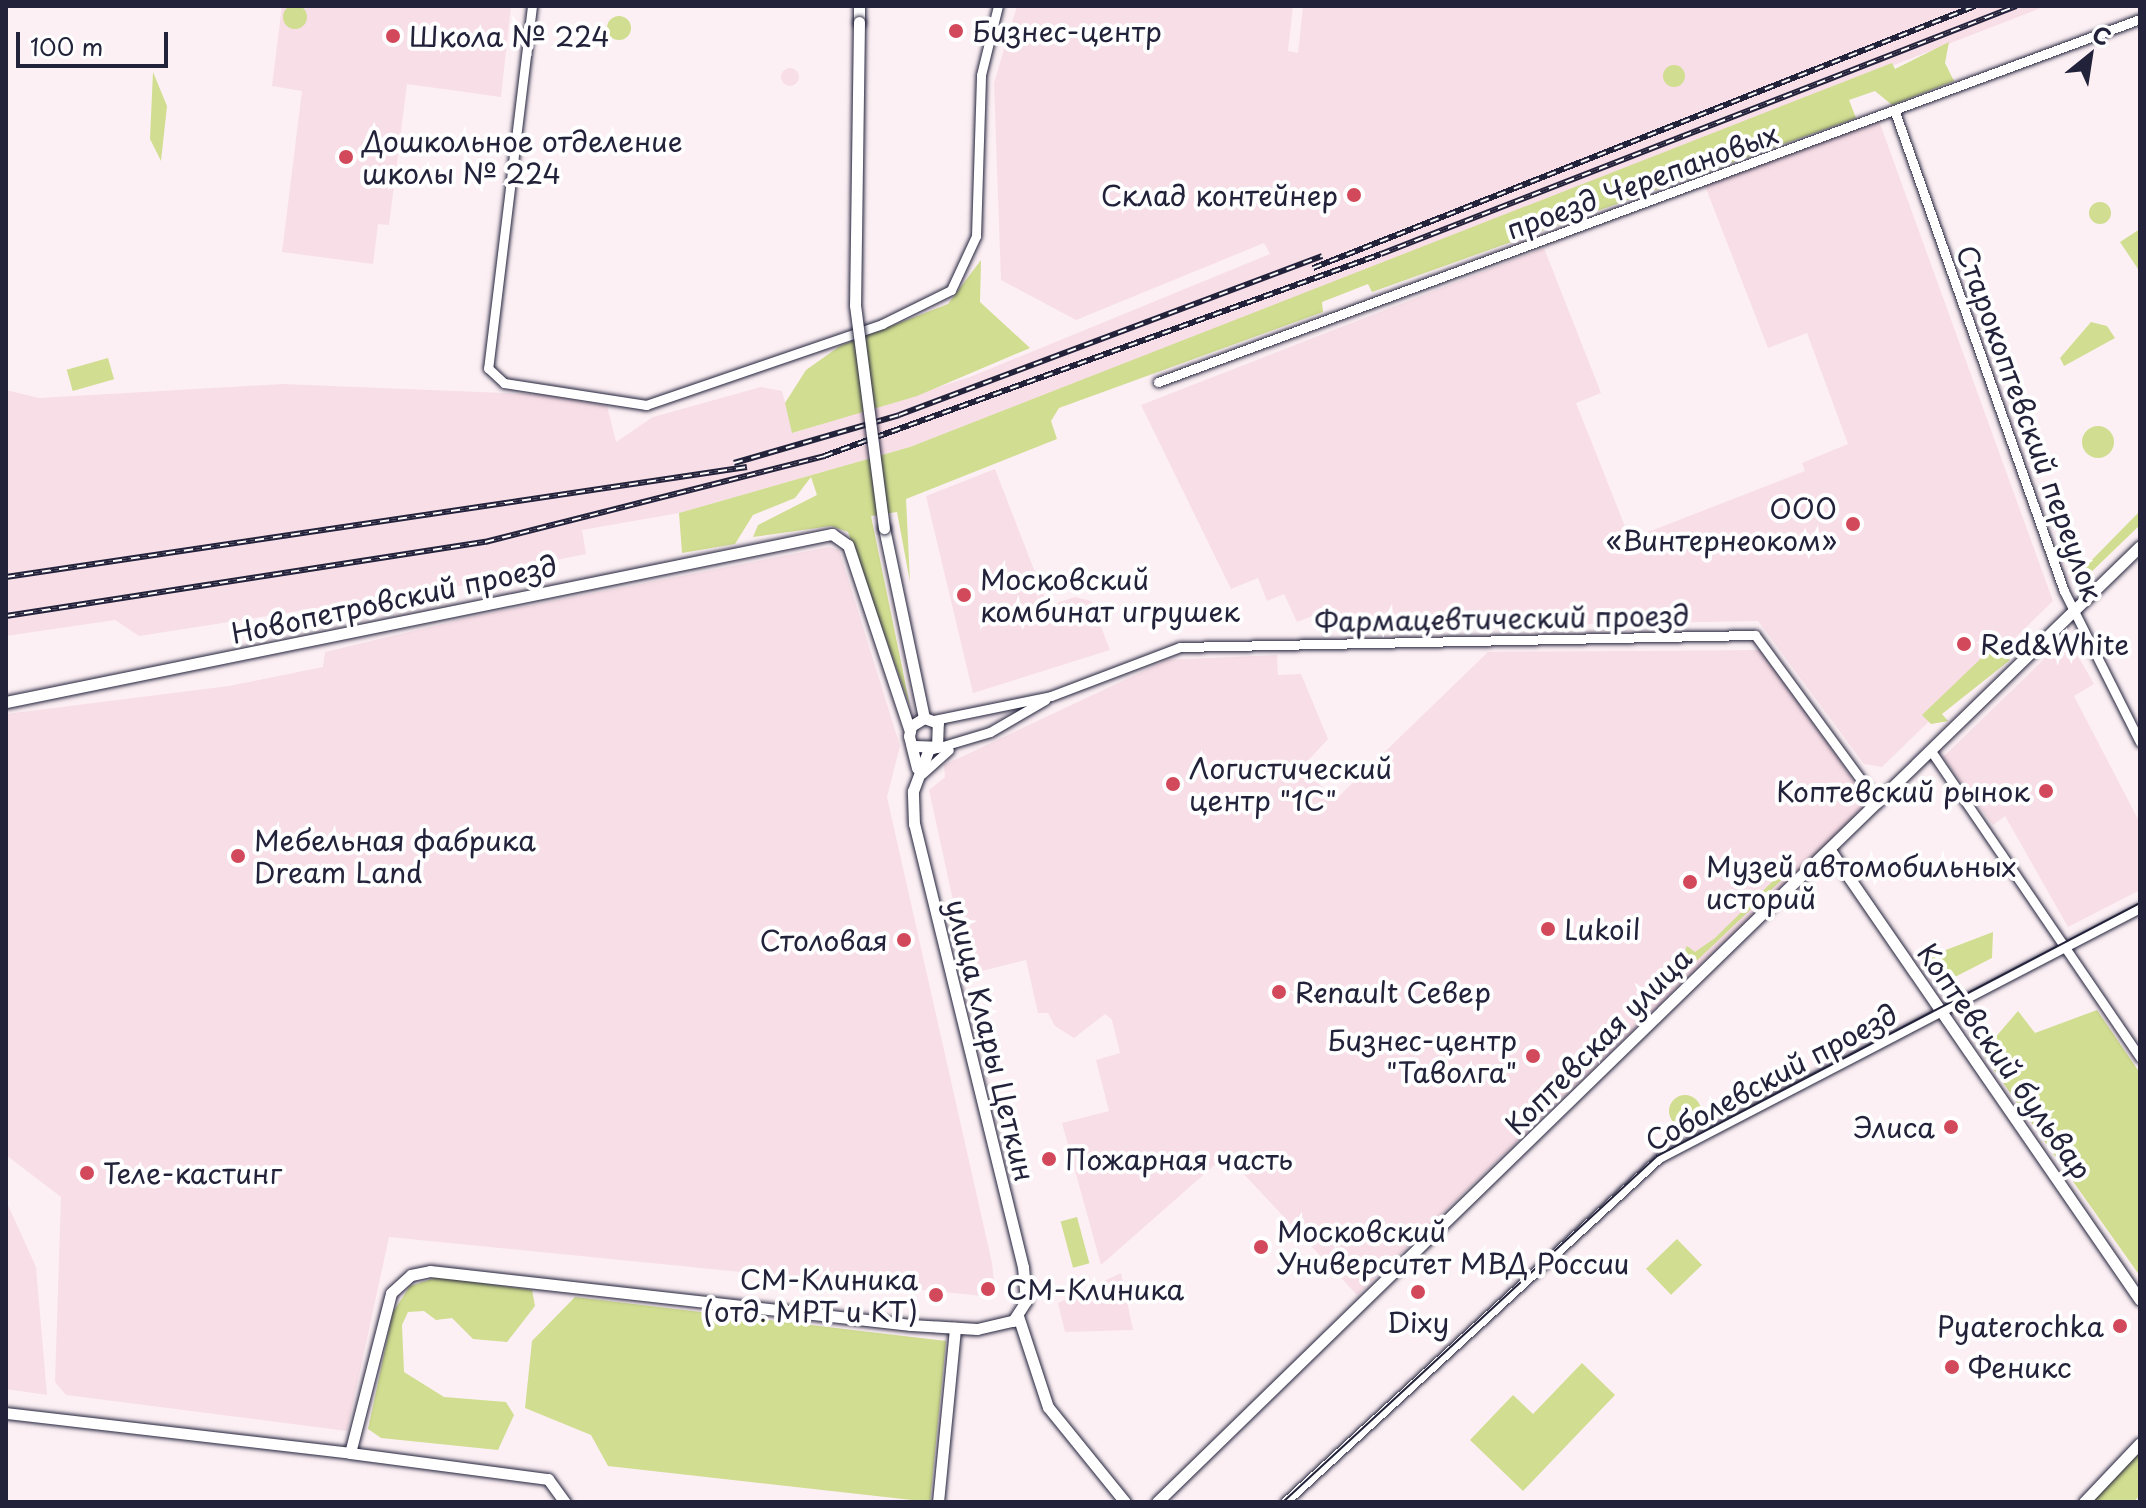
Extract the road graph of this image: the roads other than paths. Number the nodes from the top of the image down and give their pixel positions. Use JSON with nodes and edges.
{"nodes":[{"id":1,"x":532,"y":6,"type":"edge"},
{"id":2,"x":859,"y":6,"type":"edge"},
{"id":3,"x":998,"y":6,"type":"edge"},
{"id":4,"x":2140,"y":19,"type":"edge"},
{"id":5,"x":1895,"y":112,"type":"junction"},
{"id":6,"x":1158,"y":382,"type":"dead end"},
{"id":7,"x":839,"y":536,"type":"joint"},
{"id":8,"x":2140,"y":546,"type":"edge"},
{"id":9,"x":2074,"y":611,"type":"junction"},
{"id":10,"x":1051,"y":696,"type":"junction"},
{"id":11,"x":6,"y":702,"type":"edge"},
{"id":12,"x":929,"y":719,"type":"junction"},
{"id":13,"x":910,"y":731,"type":"junction"},
{"id":14,"x":2140,"y":742,"type":"edge"},
{"id":15,"x":914,"y":746,"type":"junction"},
{"id":16,"x":955,"y":746,"type":"junction"},
{"id":17,"x":930,"y":750,"type":"junction"},
{"id":18,"x":1931,"y":751,"type":"junction"},
{"id":19,"x":917,"y":773,"type":"junction"},
{"id":20,"x":913,"y":791,"type":"junction"},
{"id":21,"x":1878,"y":803,"type":"junction"},
{"id":22,"x":1830,"y":850,"type":"junction"},
{"id":23,"x":2140,"y":908,"type":"edge"},
{"id":24,"x":2065,"y":946,"type":"junction"},
{"id":25,"x":1942,"y":1012,"type":"junction"},
{"id":26,"x":2140,"y":1057,"type":"edge"},
{"id":27,"x":2140,"y":1300,"type":"edge"},
{"id":28,"x":1018,"y":1316,"type":"junction"},
{"id":29,"x":955,"y":1328,"type":"junction"},
{"id":30,"x":6,"y":1413,"type":"edge"},
{"id":31,"x":2140,"y":1443,"type":"edge"},
{"id":32,"x":350,"y":1453,"type":"junction"},
{"id":33,"x":565,"y":1502,"type":"edge"},
{"id":34,"x":938,"y":1502,"type":"edge"},
{"id":35,"x":1125,"y":1502,"type":"edge"},
{"id":36,"x":1157,"y":1502,"type":"edge"},
{"id":37,"x":1285,"y":1502,"type":"edge"},
{"id":38,"x":2084,"y":1502,"type":"edge"}],
"edges":[{"from":1,"to":3,"type":"street"},
{"from":2,"to":12,"type":"street","bridge":true},
{"from":4,"to":5,"type":"street","name":"проезд Черепановых"},
{"from":5,"to":6,"type":"street","name":"проезд Черепановых"},
{"from":5,"to":9,"type":"street","name":"Старокоптевский переулок"},
{"from":7,"to":11,"type":"street","name":"Новопетровский проезд"},
{"from":7,"to":13,"type":"street","name":"улица Клары Цеткин"},
{"from":8,"to":9,"type":"street","name":"Коптевская улица"},
{"from":9,"to":14,"type":"street","name":"Старокоптевский переулок"},
{"from":9,"to":18,"type":"street","name":"Коптевская улица"},
{"from":10,"to":12,"type":"street","name":"Фармацевтический проезд"},
{"from":10,"to":16,"type":"street","name":"Фармацевтический проезд"},
{"from":10,"to":21,"type":"street","name":"Фармацевтический проезд"},
{"from":12,"to":13,"type":"street"},
{"from":12,"to":17,"type":"street"},
{"from":13,"to":15,"type":"street","name":"улица Клары Цеткин"},
{"from":15,"to":17,"type":"street"},
{"from":15,"to":19,"type":"street","name":"улица Клары Цеткин"},
{"from":16,"to":17,"type":"street","name":"Фармацевтический проезд"},
{"from":16,"to":20,"type":"street","name":"Фармацевтический проезд"},
{"from":17,"to":19,"type":"street","name":"улица Клары Цеткин"},
{"from":18,"to":21,"type":"street","name":"Коптевская улица"},
{"from":18,"to":24,"type":"street"},
{"from":19,"to":20,"type":"street","name":"улица Клары Цеткин"},
{"from":20,"to":28,"type":"street","name":"улица Клары Цеткин"},
{"from":21,"to":22,"type":"street","name":"Коптевская улица"},
{"from":22,"to":25,"type":"street","name":"Коптевский бульвар"},
{"from":22,"to":36,"type":"street","name":"Коптевская улица"},
{"from":23,"to":24,"type":"street","name":"Соболевский проезд"},
{"from":24,"to":25,"type":"street","name":"Соболевский проезд"},
{"from":24,"to":26,"type":"street"},
{"from":25,"to":27,"type":"street","name":"Коптевский бульвар"},
{"from":25,"to":37,"type":"street","name":"Соболевский проезд"},
{"from":28,"to":29,"type":"street"},
{"from":28,"to":35,"type":"street","name":"улица Клары Цеткин"},
{"from":29,"to":32,"type":"street"},
{"from":29,"to":34,"type":"street"},
{"from":30,"to":32,"type":"street"},
{"from":31,"to":38,"type":"street"},
{"from":32,"to":33,"type":"street"}]}
